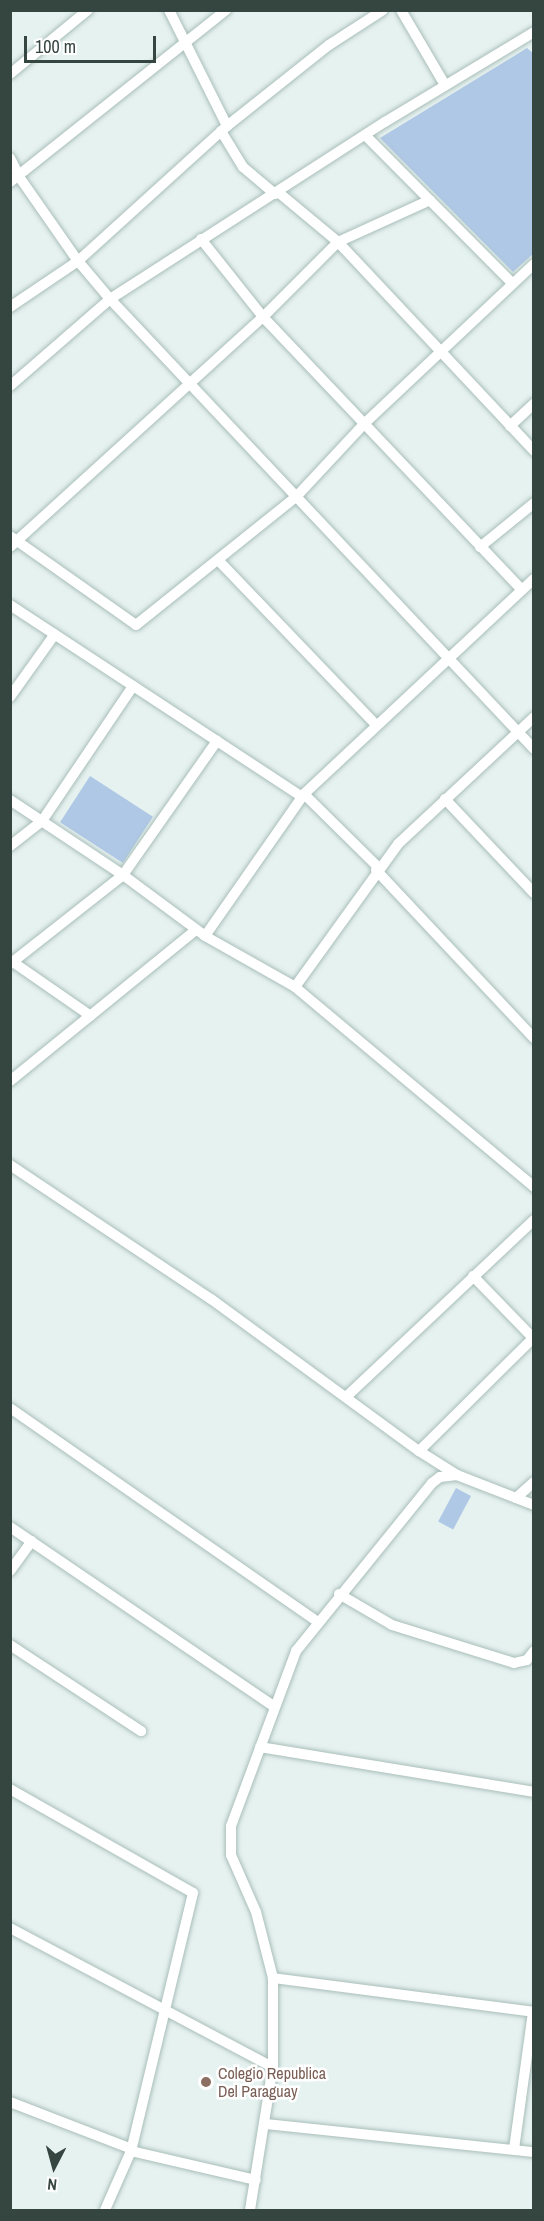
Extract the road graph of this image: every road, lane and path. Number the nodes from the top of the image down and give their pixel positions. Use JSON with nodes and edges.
{"nodes":[{"id":1,"x":88,"y":10,"type":"edge"},
{"id":2,"x":169,"y":10,"type":"edge"},
{"id":3,"x":226,"y":10,"type":"edge"},
{"id":4,"x":383,"y":10,"type":"edge"},
{"id":5,"x":401,"y":10,"type":"edge"},
{"id":6,"x":532,"y":36,"type":"edge"},
{"id":7,"x":182,"y":43,"type":"junction"},
{"id":8,"x":10,"y":74,"type":"edge"},
{"id":9,"x":445,"y":85,"type":"junction"},
{"id":10,"x":224,"y":129,"type":"junction"},
{"id":11,"x":365,"y":135,"type":"junction"},
{"id":12,"x":10,"y":158,"type":"edge"},
{"id":13,"x":15,"y":179,"type":"edge"},
{"id":14,"x":277,"y":193,"type":"junction"},
{"id":15,"x":430,"y":200,"type":"junction"},
{"id":16,"x":201,"y":239,"type":"junction"},
{"id":17,"x":338,"y":242,"type":"junction"},
{"id":18,"x":78,"y":261,"type":"junction"},
{"id":19,"x":534,"y":264,"type":"edge"},
{"id":20,"x":512,"y":283,"type":"junction"},
{"id":21,"x":110,"y":300,"type":"junction"},
{"id":22,"x":10,"y":307,"type":"edge"},
{"id":23,"x":263,"y":317,"type":"junction"},
{"id":24,"x":441,"y":352,"type":"junction"},
{"id":25,"x":10,"y":386,"type":"edge"},
{"id":26,"x":189,"y":386,"type":"junction"},
{"id":27,"x":534,"y":404,"type":"edge"},
{"id":28,"x":364,"y":424,"type":"junction"},
{"id":29,"x":510,"y":426,"type":"junction"},
{"id":30,"x":534,"y":451,"type":"edge"},
{"id":31,"x":296,"y":497,"type":"junction"},
{"id":32,"x":534,"y":503,"type":"edge"},
{"id":33,"x":13,"y":542,"type":"edge"},
{"id":34,"x":480,"y":547,"type":"junction"},
{"id":35,"x":218,"y":560,"type":"junction"},
{"id":36,"x":534,"y":579,"type":"edge"},
{"id":37,"x":522,"y":590,"type":"junction"},
{"id":38,"x":10,"y":604,"type":"edge"},
{"id":39,"x":55,"y":634,"type":"junction"},
{"id":40,"x":449,"y":656,"type":"junction"},
{"id":41,"x":133,"y":686,"type":"junction"},
{"id":42,"x":10,"y":697,"type":"edge"},
{"id":43,"x":534,"y":717,"type":"edge"},
{"id":44,"x":375,"y":724,"type":"junction"},
{"id":45,"x":518,"y":732,"type":"junction"},
{"id":46,"x":218,"y":741,"type":"junction"},
{"id":47,"x":534,"y":749,"type":"edge"},
{"id":48,"x":303,"y":795,"type":"junction"},
{"id":49,"x":446,"y":799,"type":"junction"},
{"id":50,"x":10,"y":800,"type":"edge"},
{"id":51,"x":42,"y":821,"type":"junction"},
{"id":52,"x":10,"y":846,"type":"edge"},
{"id":53,"x":377,"y":869,"type":"junction"},
{"id":54,"x":123,"y":875,"type":"junction"},
{"id":55,"x":534,"y":893,"type":"edge"},
{"id":56,"x":200,"y":933,"type":"junction"},
{"id":57,"x":12,"y":962,"type":"edge"},
{"id":58,"x":294,"y":987,"type":"junction"},
{"id":59,"x":91,"y":1016,"type":"junction"},
{"id":60,"x":534,"y":1038,"type":"edge"},
{"id":61,"x":10,"y":1081,"type":"edge"},
{"id":62,"x":10,"y":1165,"type":"edge"},
{"id":63,"x":534,"y":1187,"type":"edge"},
{"id":64,"x":534,"y":1220,"type":"edge"},
{"id":65,"x":473,"y":1276,"type":"junction"},
{"id":66,"x":533,"y":1339,"type":"edge"},
{"id":67,"x":346,"y":1397,"type":"junction"},
{"id":68,"x":10,"y":1408,"type":"edge"},
{"id":69,"x":419,"y":1451,"type":"junction"},
{"id":70,"x":457,"y":1475,"type":"junction"},
{"id":71,"x":534,"y":1482,"type":"edge"},
{"id":72,"x":516,"y":1498,"type":"junction"},
{"id":73,"x":534,"y":1505,"type":"edge"},
{"id":74,"x":10,"y":1527,"type":"edge"},
{"id":75,"x":32,"y":1541,"type":"junction"},
{"id":76,"x":10,"y":1571,"type":"edge"},
{"id":77,"x":339,"y":1594,"type":"junction"},
{"id":78,"x":318,"y":1622,"type":"junction"},
{"id":79,"x":10,"y":1645,"type":"edge"},
{"id":80,"x":534,"y":1651,"type":"edge"},
{"id":81,"x":273,"y":1706,"type":"junction"},
{"id":82,"x":141,"y":1731,"type":"dead end"},
{"id":83,"x":260,"y":1747,"type":"junction"},
{"id":84,"x":10,"y":1789,"type":"edge"},
{"id":85,"x":534,"y":1792,"type":"edge"},
{"id":86,"x":10,"y":1928,"type":"edge"},
{"id":87,"x":273,"y":1978,"type":"junction"},
{"id":88,"x":166,"y":2010,"type":"junction"},
{"id":89,"x":533,"y":2012,"type":"edge"},
{"id":90,"x":273,"y":2067,"type":"junction"},
{"id":91,"x":10,"y":2102,"type":"edge"},
{"id":92,"x":266,"y":2124,"type":"junction"},
{"id":93,"x":514,"y":2149,"type":"junction"},
{"id":94,"x":132,"y":2150,"type":"junction"},
{"id":95,"x":534,"y":2152,"type":"edge"},
{"id":96,"x":256,"y":2180,"type":"junction"},
{"id":97,"x":105,"y":2211,"type":"edge"},
{"id":98,"x":250,"y":2211,"type":"edge"}],
"edges":[{"from":1,"to":8,"type":"street"},
{"from":2,"to":7,"type":"street"},
{"from":3,"to":7,"type":"street"},
{"from":4,"to":10,"type":"street"},
{"from":5,"to":9,"type":"street"},
{"from":6,"to":9,"type":"street"},
{"from":7,"to":10,"type":"street"},
{"from":7,"to":13,"type":"street"},
{"from":9,"to":11,"type":"street"},
{"from":10,"to":14,"type":"street"},
{"from":10,"to":18,"type":"street"},
{"from":11,"to":14,"type":"street"},
{"from":11,"to":15,"type":"street"},
{"from":12,"to":13,"type":"street"},
{"from":13,"to":18,"type":"street"},
{"from":14,"to":16,"type":"street"},
{"from":14,"to":17,"type":"street"},
{"from":15,"to":17,"type":"street"},
{"from":15,"to":20,"type":"street"},
{"from":16,"to":21,"type":"street"},
{"from":16,"to":23,"type":"street"},
{"from":17,"to":23,"type":"street"},
{"from":17,"to":24,"type":"street"},
{"from":18,"to":21,"type":"street"},
{"from":18,"to":22,"type":"street"},
{"from":19,"to":20,"type":"street"},
{"from":20,"to":24,"type":"street"},
{"from":21,"to":25,"type":"street"},
{"from":21,"to":26,"type":"street"},
{"from":23,"to":26,"type":"street"},
{"from":23,"to":28,"type":"street"},
{"from":24,"to":28,"type":"street"},
{"from":24,"to":29,"type":"street"},
{"from":26,"to":31,"type":"street"},
{"from":26,"to":33,"type":"street"},
{"from":27,"to":29,"type":"street"},
{"from":28,"to":31,"type":"street"},
{"from":28,"to":34,"type":"street"},
{"from":29,"to":30,"type":"street"},
{"from":31,"to":35,"type":"street"},
{"from":31,"to":40,"type":"street"},
{"from":32,"to":34,"type":"street"},
{"from":33,"to":35,"type":"street"},
{"from":34,"to":37,"type":"street"},
{"from":35,"to":44,"type":"street"},
{"from":36,"to":37,"type":"street"},
{"from":37,"to":40,"type":"street"},
{"from":38,"to":39,"type":"street"},
{"from":39,"to":41,"type":"street"},
{"from":39,"to":42,"type":"street"},
{"from":40,"to":44,"type":"street"},
{"from":40,"to":45,"type":"street"},
{"from":41,"to":46,"type":"street"},
{"from":41,"to":51,"type":"street"},
{"from":43,"to":45,"type":"street"},
{"from":44,"to":48,"type":"street"},
{"from":45,"to":47,"type":"street"},
{"from":45,"to":49,"type":"street"},
{"from":46,"to":48,"type":"street"},
{"from":46,"to":54,"type":"street"},
{"from":48,"to":53,"type":"street"},
{"from":48,"to":56,"type":"street"},
{"from":49,"to":53,"type":"street"},
{"from":49,"to":55,"type":"street"},
{"from":50,"to":51,"type":"street"},
{"from":51,"to":52,"type":"street"},
{"from":51,"to":54,"type":"street"},
{"from":53,"to":58,"type":"street"},
{"from":53,"to":60,"type":"street"},
{"from":54,"to":56,"type":"street"},
{"from":54,"to":57,"type":"street"},
{"from":56,"to":58,"type":"street"},
{"from":56,"to":59,"type":"street"},
{"from":57,"to":59,"type":"street"},
{"from":58,"to":63,"type":"street"},
{"from":59,"to":61,"type":"street"},
{"from":62,"to":67,"type":"street"},
{"from":64,"to":65,"type":"street"},
{"from":65,"to":66,"type":"street"},
{"from":65,"to":67,"type":"street"},
{"from":66,"to":69,"type":"street"},
{"from":67,"to":69,"type":"street"},
{"from":68,"to":78,"type":"street"},
{"from":69,"to":70,"type":"street"},
{"from":70,"to":72,"type":"street"},
{"from":70,"to":77,"type":"street"},
{"from":71,"to":72,"type":"street"},
{"from":72,"to":73,"type":"street"},
{"from":74,"to":75,"type":"street"},
{"from":75,"to":76,"type":"street"},
{"from":75,"to":81,"type":"street"},
{"from":77,"to":78,"type":"street"},
{"from":77,"to":80,"type":"street"},
{"from":78,"to":81,"type":"street"},
{"from":79,"to":82,"type":"street"},
{"from":81,"to":83,"type":"street"},
{"from":83,"to":85,"type":"street"},
{"from":83,"to":87,"type":"street"},
{"from":84,"to":88,"type":"street"},
{"from":86,"to":88,"type":"street"},
{"from":87,"to":89,"type":"street"},
{"from":87,"to":90,"type":"street"},
{"from":88,"to":90,"type":"street"},
{"from":88,"to":94,"type":"street"},
{"from":89,"to":93,"type":"street"},
{"from":90,"to":92,"type":"street"},
{"from":91,"to":94,"type":"street"},
{"from":92,"to":93,"type":"street"},
{"from":92,"to":96,"type":"street"},
{"from":93,"to":95,"type":"street"},
{"from":94,"to":96,"type":"street"},
{"from":94,"to":97,"type":"street"},
{"from":96,"to":98,"type":"street"}]}
